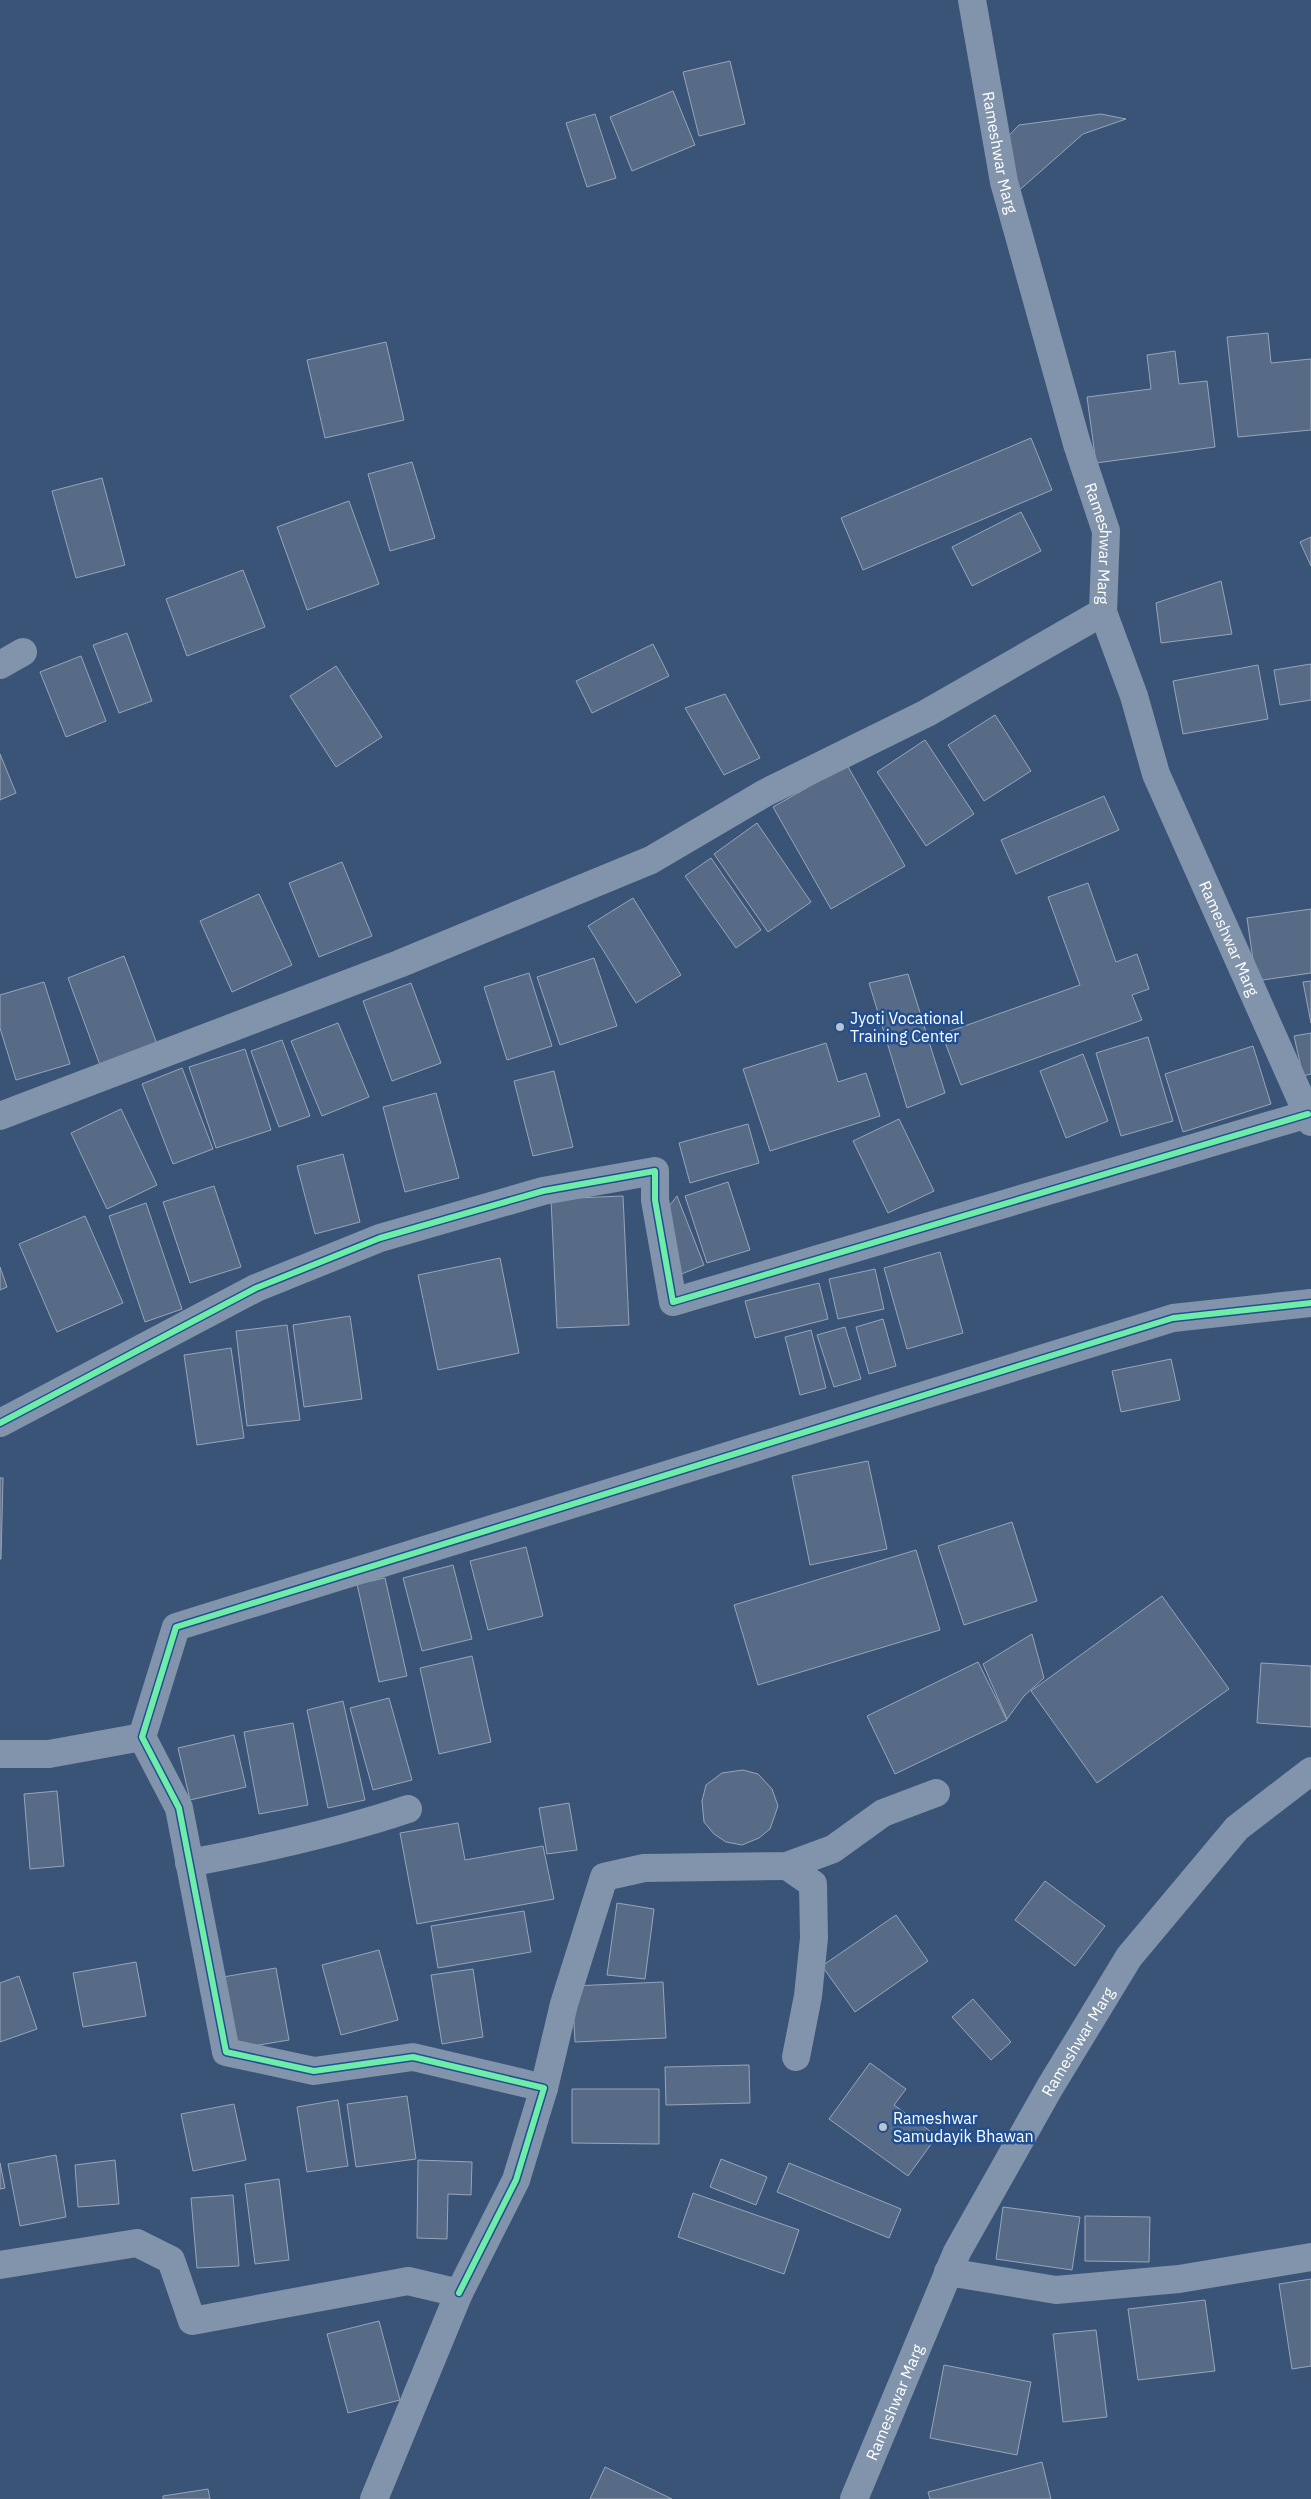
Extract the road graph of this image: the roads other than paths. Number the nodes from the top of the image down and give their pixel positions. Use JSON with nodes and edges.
{"nodes":[{"id":1,"x":972,"y":0,"type":"edge"},
{"id":2,"x":1103,"y":612,"type":"junction"},
{"id":3,"x":0,"y":1116,"type":"edge"},
{"id":4,"x":1309,"y":1118,"type":"edge"},
{"id":5,"x":1311,"y":1303,"type":"edge"},
{"id":6,"x":0,"y":1423,"type":"edge"},
{"id":7,"x":142,"y":1736,"type":"junction"},
{"id":8,"x":0,"y":1754,"type":"edge"},
{"id":9,"x":1311,"y":1771,"type":"edge"},
{"id":10,"x":936,"y":1793,"type":"dead end"},
{"id":11,"x":408,"y":1809,"type":"dead end"},
{"id":12,"x":189,"y":1863,"type":"junction"},
{"id":13,"x":787,"y":1866,"type":"junction"},
{"id":14,"x":796,"y":2057,"type":"dead end"},
{"id":15,"x":544,"y":2088,"type":"junction"},
{"id":16,"x":1311,"y":2257,"type":"edge"},
{"id":17,"x":0,"y":2265,"type":"edge"},
{"id":18,"x":948,"y":2272,"type":"junction"},
{"id":19,"x":459,"y":2293,"type":"junction"},
{"id":20,"x":374,"y":2499,"type":"edge"},
{"id":21,"x":854,"y":2499,"type":"edge"}],
"edges":[{"from":1,"to":2,"type":"street","name":"Rameshwar Marg"},
{"from":2,"to":3,"type":"street"},
{"from":2,"to":4,"type":"street","name":"Rameshwar Marg"},
{"from":4,"to":6,"type":"street"},
{"from":5,"to":7,"type":"street"},
{"from":7,"to":8,"type":"street"},
{"from":7,"to":12,"type":"street"},
{"from":9,"to":18,"type":"street","name":"Rameshwar Marg"},
{"from":10,"to":13,"type":"street"},
{"from":11,"to":12,"type":"street"},
{"from":12,"to":15,"type":"street"},
{"from":13,"to":14,"type":"street"},
{"from":13,"to":15,"type":"street"},
{"from":15,"to":19,"type":"street"},
{"from":16,"to":18,"type":"street"},
{"from":17,"to":19,"type":"street"},
{"from":18,"to":21,"type":"street","name":"Rameshwar Marg"},
{"from":19,"to":20,"type":"street"}]}
